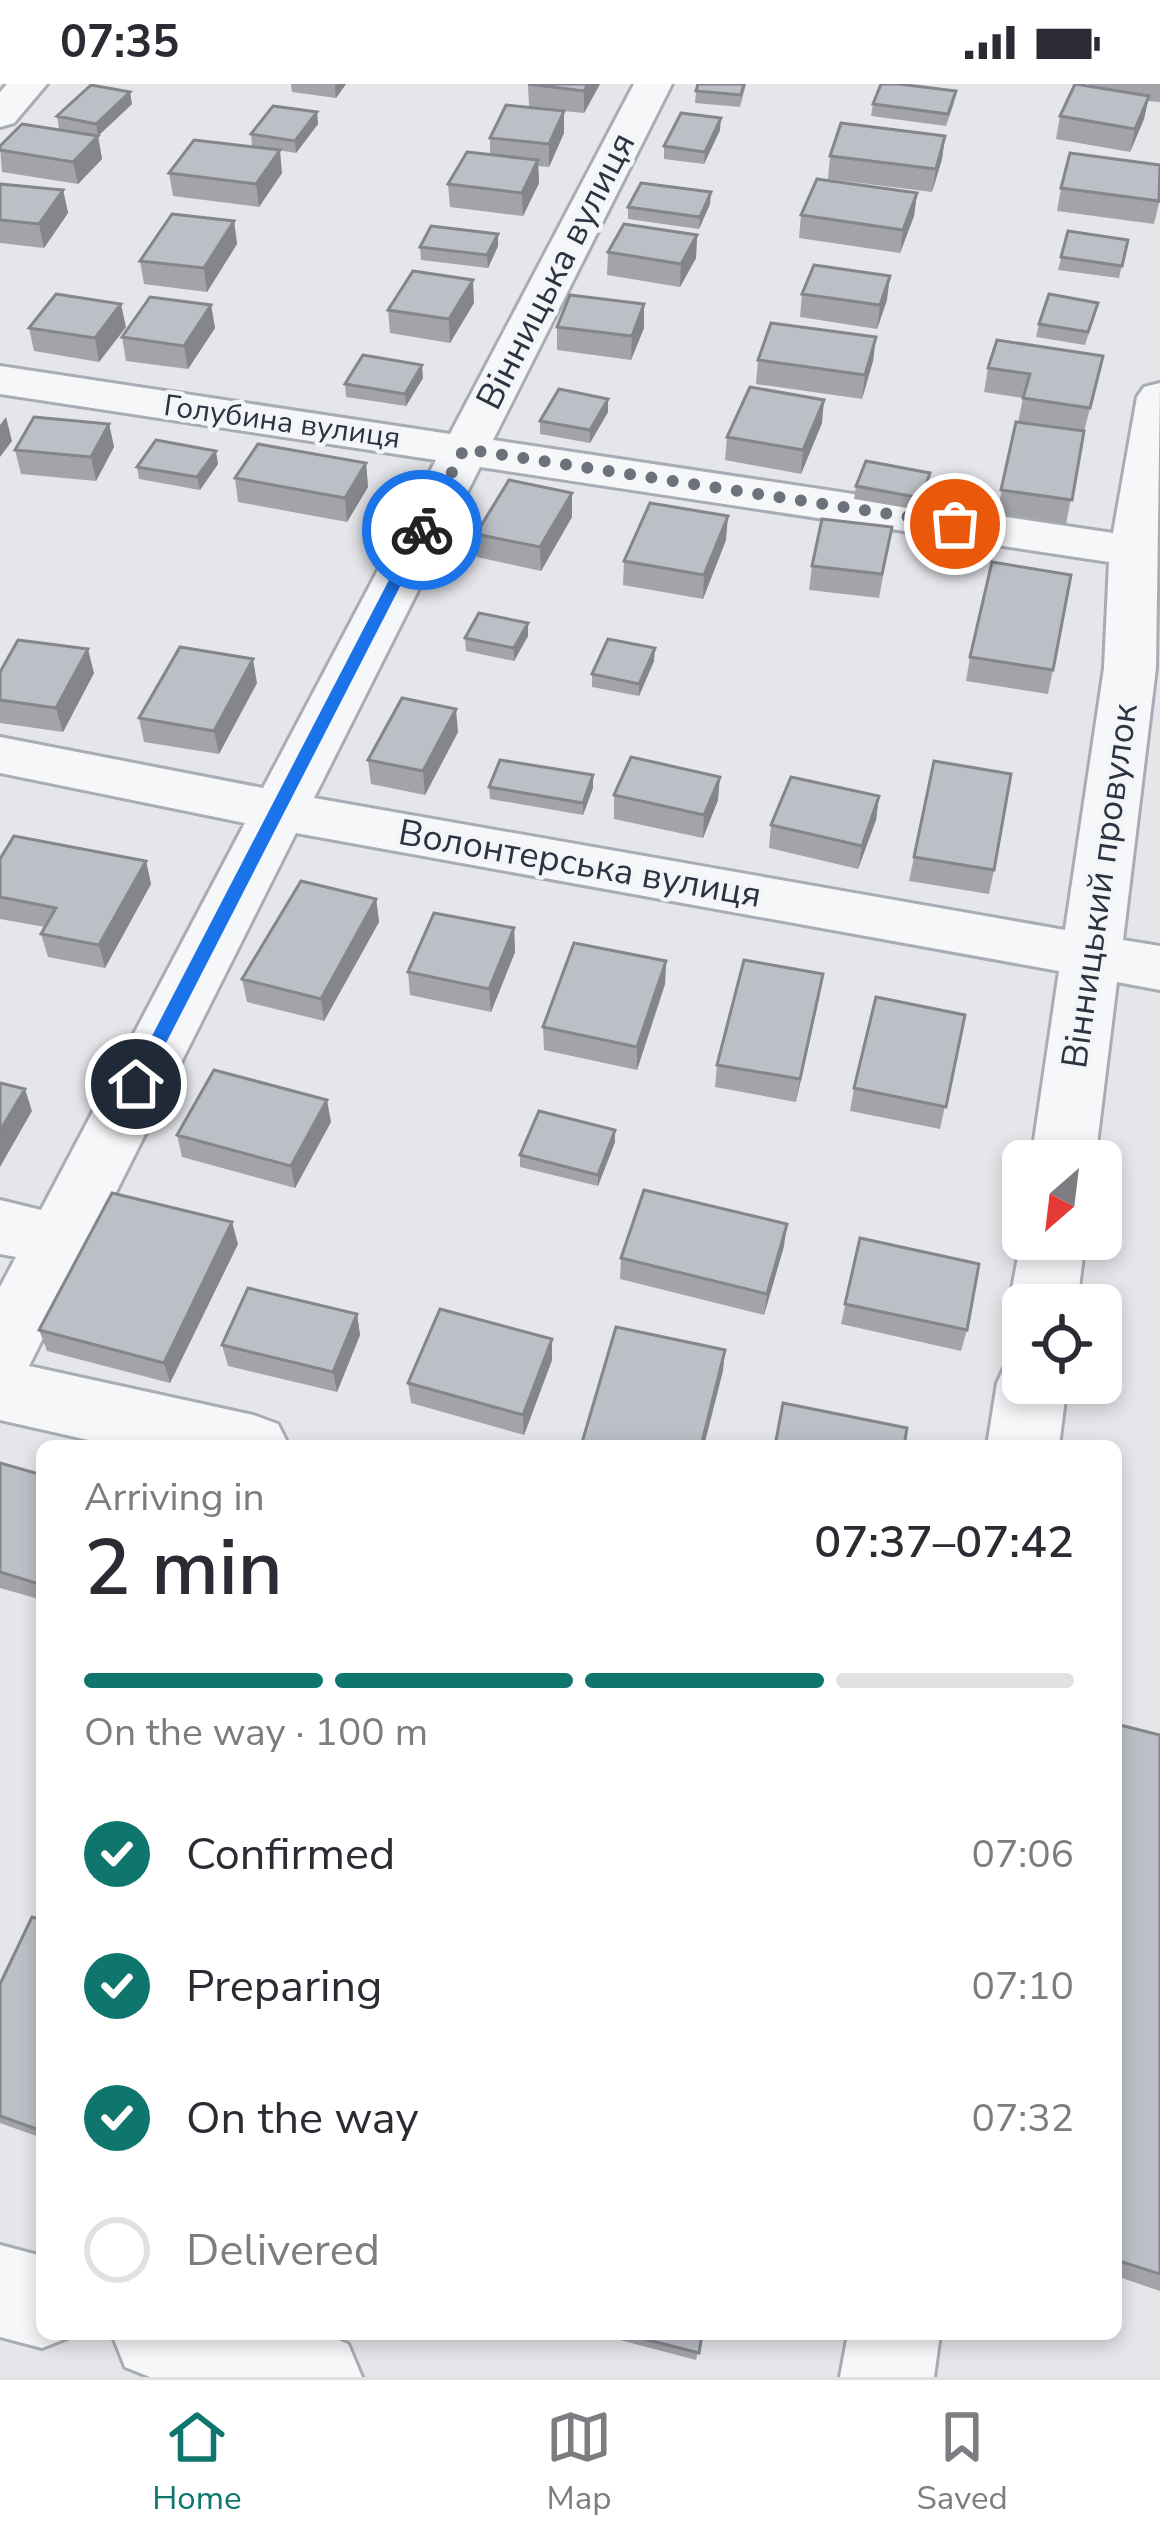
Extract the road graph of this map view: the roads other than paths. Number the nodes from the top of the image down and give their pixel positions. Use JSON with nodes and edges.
{"nodes":[{"id":1,"x":28,"y":84,"type":"edge"},
{"id":2,"x":652,"y":84,"type":"edge"},
{"id":3,"x":0,"y":115,"type":"edge"},
{"id":4,"x":0,"y":380,"type":"edge"},
{"id":5,"x":1160,"y":397,"type":"edge"},
{"id":6,"x":464,"y":449,"type":"junction"},
{"id":7,"x":1134,"y":551,"type":"junction"},
{"id":8,"x":1145,"y":670,"type":"edge"},
{"id":9,"x":0,"y":755,"type":"edge"},
{"id":10,"x":276,"y":810,"type":"junction"},
{"id":11,"x":1104,"y":854,"type":"junction"},
{"id":12,"x":1160,"y":865,"type":"edge"},
{"id":13,"x":1092,"y":955,"type":"junction"},
{"id":14,"x":1160,"y":968,"type":"edge"},
{"id":15,"x":1066,"y":1140,"type":"edge"},
{"id":16,"x":28,"y":1233,"type":"edge"},
{"id":17,"x":0,"y":1354,"type":"edge"},
{"id":18,"x":0,"y":1390,"type":"edge"},
{"id":19,"x":1029,"y":1404,"type":"edge"},
{"id":20,"x":226,"y":1440,"type":"edge"},
{"id":21,"x":1024,"y":1440,"type":"edge"},
{"id":22,"x":0,"y":2290,"type":"edge"},
{"id":23,"x":36,"y":2300,"type":"edge"},
{"id":24,"x":180,"y":2340,"type":"edge"},
{"id":25,"x":893,"y":2340,"type":"edge"},
{"id":26,"x":315,"y":2377,"type":"edge"},
{"id":27,"x":887,"y":2377,"type":"edge"}],
"edges":[{"from":1,"to":3,"type":"street"},
{"from":2,"to":6,"type":"street","name":"Вінницька вулиця"},
{"from":4,"to":6,"type":"street","name":"Голубина вулиця"},
{"from":5,"to":7,"type":"street","name":"Вінницький провулок"},
{"from":6,"to":7,"type":"street","name":"Голубина вулиця"},
{"from":6,"to":10,"type":"street","name":"Вінницька вулиця"},
{"from":7,"to":8,"type":"street","name":"Вінницький провулок"},
{"from":8,"to":11,"type":"street","name":"Вінницький провулок"},
{"from":9,"to":10,"type":"street","name":"Волонтерська вулиця"},
{"from":10,"to":13,"type":"street","name":"Волонтерська вулиця"},
{"from":10,"to":16,"type":"street","name":"Вінницька вулиця"},
{"from":11,"to":12,"type":"street"},
{"from":11,"to":13,"type":"street","name":"Вінницький провулок"},
{"from":13,"to":14,"type":"street","name":"Волонтерська вулиця"},
{"from":13,"to":15,"type":"street","name":"Вінницький провулок"},
{"from":16,"to":17,"type":"street","name":"Вінницька вулиця"},
{"from":18,"to":20,"type":"street"},
{"from":19,"to":21,"type":"street"},
{"from":22,"to":23,"type":"street"},
{"from":24,"to":26,"type":"street"},
{"from":25,"to":27,"type":"street"}]}
